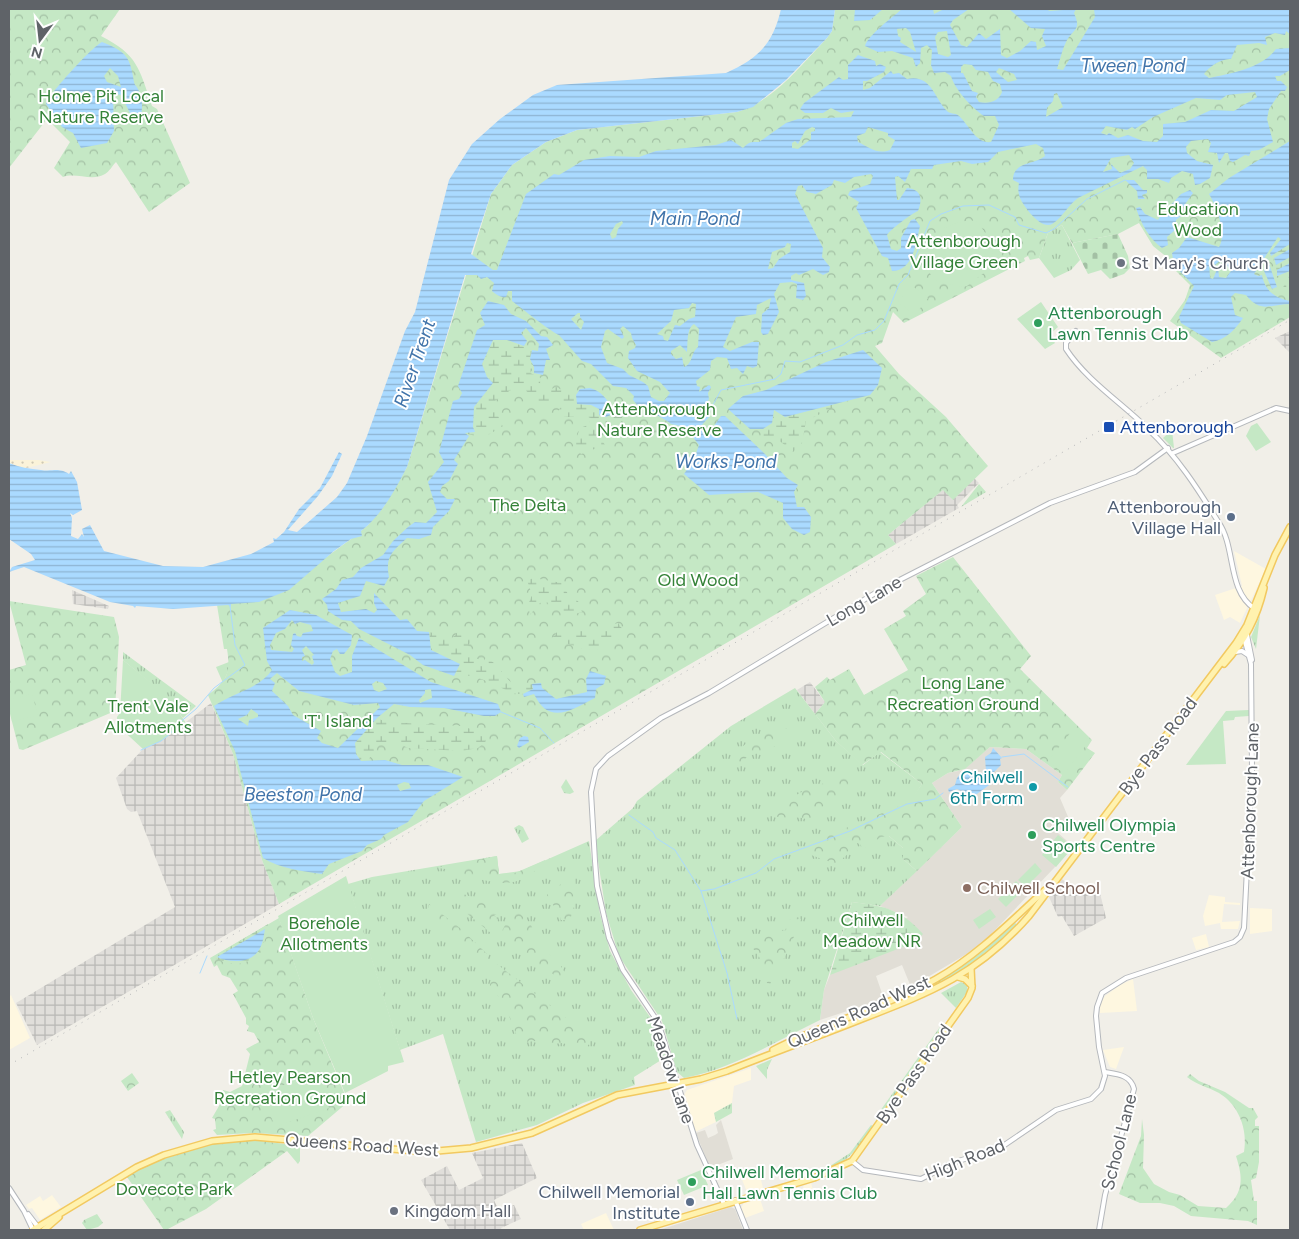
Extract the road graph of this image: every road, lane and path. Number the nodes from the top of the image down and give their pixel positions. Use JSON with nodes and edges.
{"nodes":[{"id":1,"x":1076,"y":331,"type":"dead end"},
{"id":2,"x":1290,"y":411,"type":"edge"},
{"id":3,"x":1168,"y":448,"type":"junction"},
{"id":4,"x":1173,"y":453,"type":"junction"},
{"id":5,"x":1290,"y":527,"type":"edge"},
{"id":6,"x":1256,"y":609,"type":"junction"},
{"id":7,"x":1244,"y":636,"type":"junction"},
{"id":8,"x":1235,"y":652,"type":"junction"},
{"id":9,"x":1251,"y":664,"type":"junction"},
{"id":10,"x":1207,"y":682,"type":"junction"},
{"id":11,"x":591,"y":792,"type":"joint"},
{"id":12,"x":1054,"y":882,"type":"junction"},
{"id":13,"x":957,"y":966,"type":"joint"},
{"id":14,"x":972,"y":968,"type":"junction"},
{"id":15,"x":958,"y":977,"type":"junction"},
{"id":16,"x":972,"y":986,"type":"junction"},
{"id":17,"x":760,"y":1058,"type":"junction"},
{"id":18,"x":1105,"y":1072,"type":"junction"},
{"id":19,"x":676,"y":1083,"type":"junction"},
{"id":20,"x":852,"y":1161,"type":"junction"},
{"id":21,"x":9,"y":1188,"type":"edge"},
{"id":22,"x":735,"y":1200,"type":"junction"},
{"id":23,"x":724,"y":1204,"type":"junction"},
{"id":24,"x":61,"y":1215,"type":"junction"},
{"id":25,"x":35,"y":1230,"type":"edge"},
{"id":26,"x":44,"y":1230,"type":"edge"},
{"id":27,"x":640,"y":1230,"type":"edge"},
{"id":28,"x":747,"y":1230,"type":"edge"},
{"id":29,"x":1099,"y":1230,"type":"edge"}],
"edges":[{"from":1,"to":3,"type":"street"},
{"from":2,"to":4,"type":"street"},
{"from":3,"to":4,"type":"street"},
{"from":3,"to":11,"type":"street","name":"Long Lane"},
{"from":4,"to":6,"type":"street"},
{"from":5,"to":6,"type":"main road","name":"Bye Pass Road"},
{"from":6,"to":7,"type":"main road","name":"Bye Pass Road"},
{"from":7,"to":8,"type":"main road","name":"Bye Pass Road"},
{"from":7,"to":9,"type":"street","name":"Attenborough Lane"},
{"from":7,"to":10,"type":"main road","name":"Bye Pass Road"},
{"from":8,"to":9,"type":"street"},
{"from":8,"to":10,"type":"main road","name":"Bye Pass Road"},
{"from":9,"to":18,"type":"street","name":"Attenborough Lane"},
{"from":10,"to":12,"type":"main road","name":"Bye Pass Road"},
{"from":11,"to":19,"type":"street","name":"Meadow Lane"},
{"from":12,"to":13,"type":"main road","name":"Bye Pass Road"},
{"from":12,"to":14,"type":"main road","name":"Bye Pass Road"},
{"from":13,"to":17,"type":"main road","name":"Queens Road West"},
{"from":14,"to":15,"type":"main road","name":"Bye Pass Road"},
{"from":14,"to":16,"type":"main road","name":"Bye Pass Road"},
{"from":15,"to":16,"type":"main road"},
{"from":15,"to":17,"type":"main road","name":"Queens Road West"},
{"from":16,"to":20,"type":"main road","name":"Bye Pass Road"},
{"from":17,"to":19,"type":"main road","name":"Queens Road West"},
{"from":18,"to":20,"type":"street","name":"High Road"},
{"from":18,"to":29,"type":"street","name":"School Lane"},
{"from":19,"to":23,"type":"street","name":"Meadow Lane"},
{"from":19,"to":24,"type":"main road","name":"Queens Road West"},
{"from":20,"to":22,"type":"main road"},
{"from":21,"to":25,"type":"street"},
{"from":22,"to":23,"type":"main road"},
{"from":22,"to":28,"type":"street"},
{"from":23,"to":27,"type":"main road"},
{"from":24,"to":25,"type":"main road"},
{"from":24,"to":26,"type":"main road"}]}
